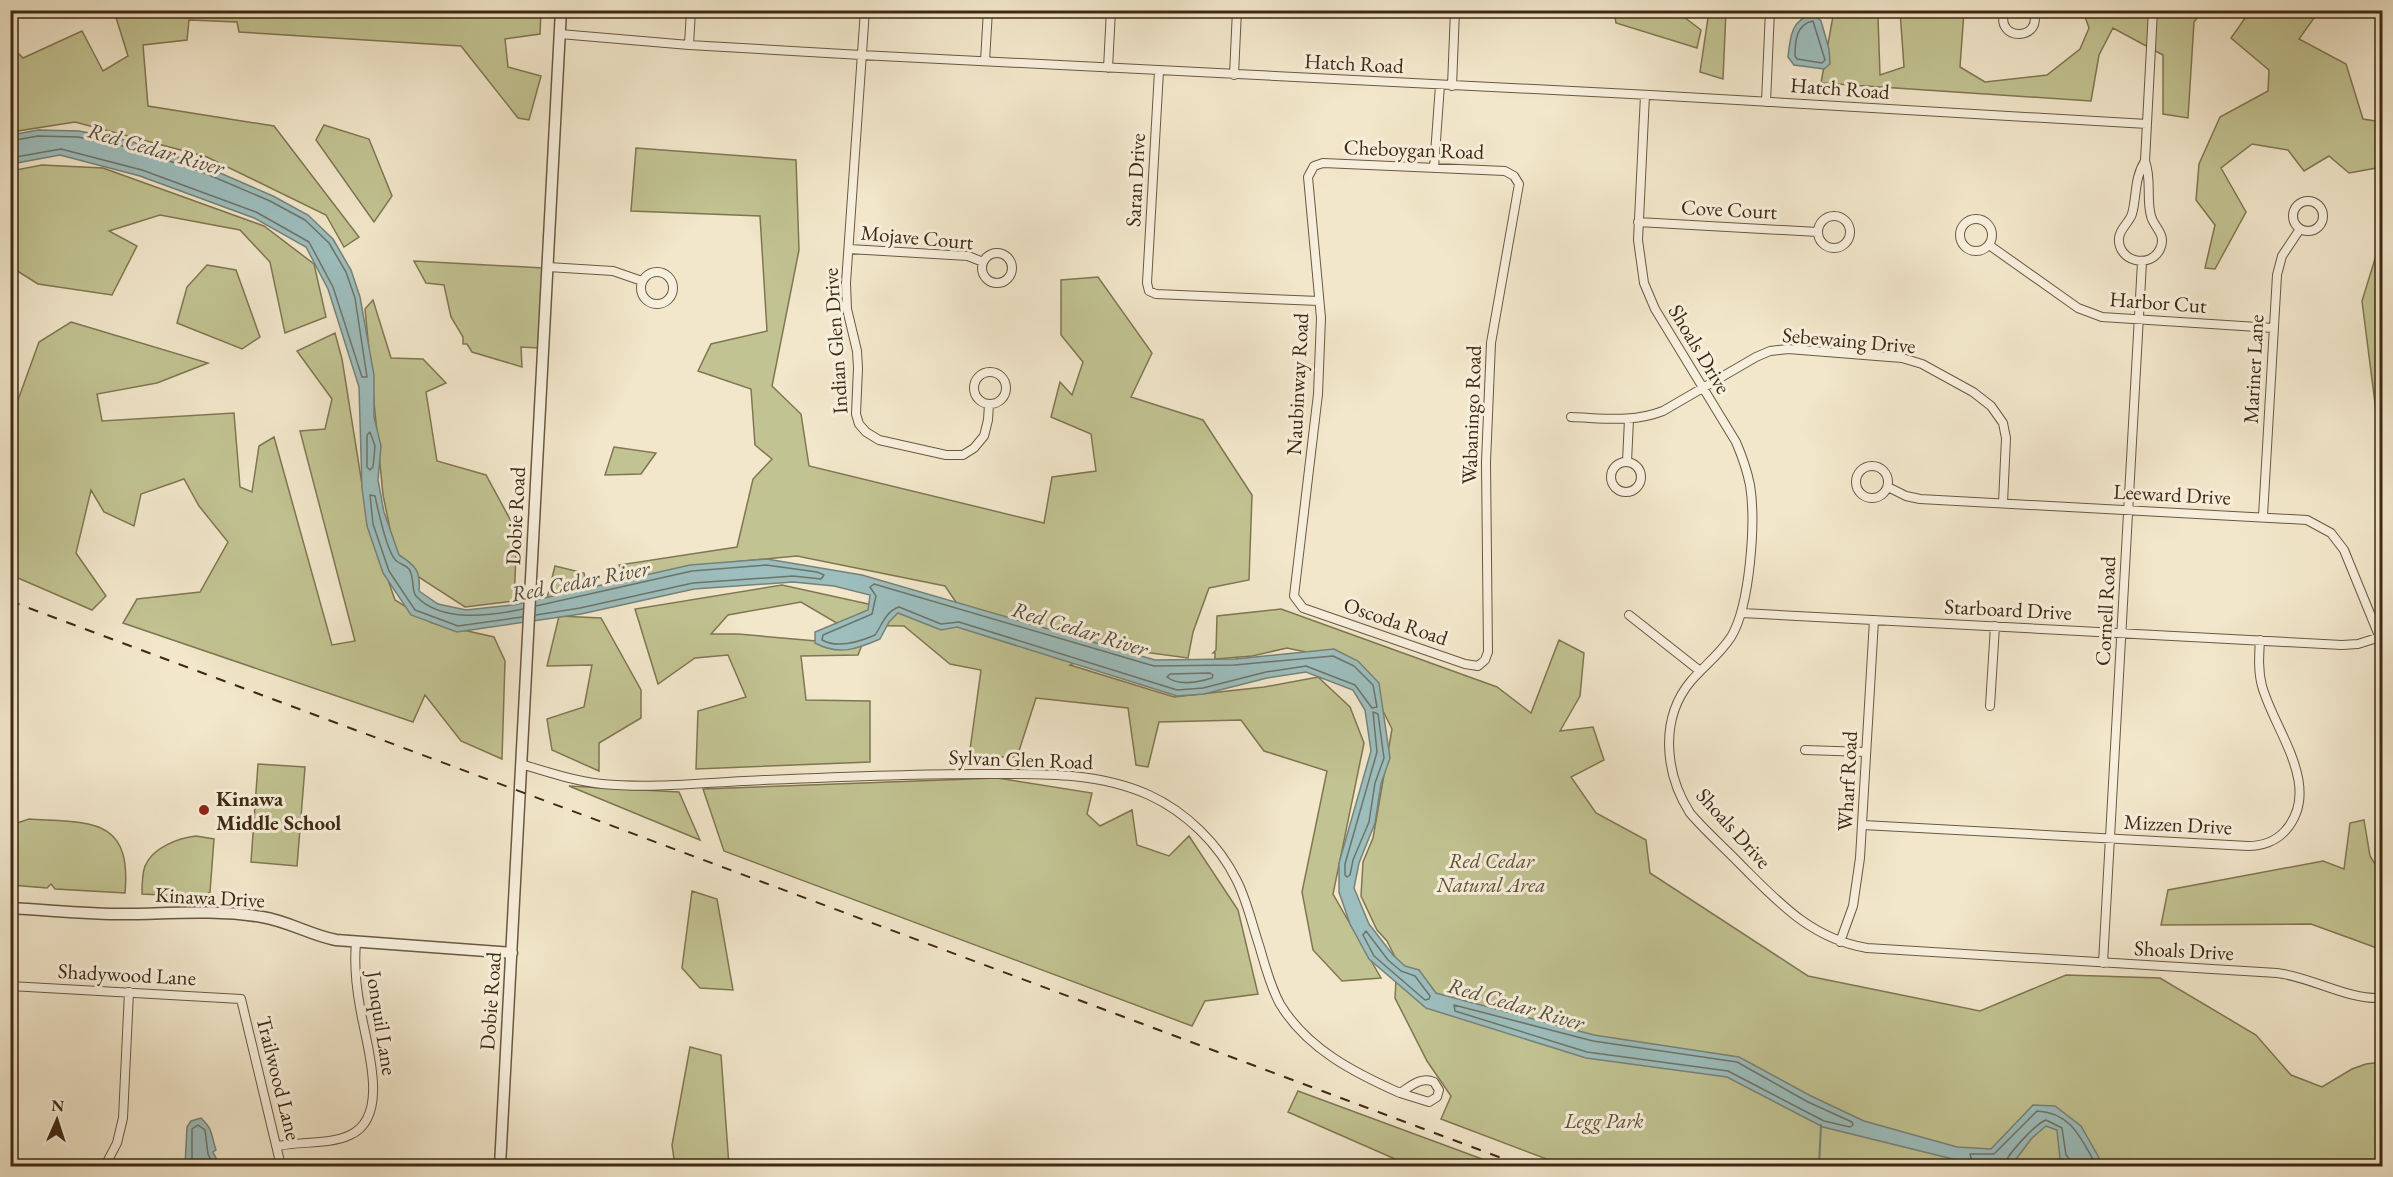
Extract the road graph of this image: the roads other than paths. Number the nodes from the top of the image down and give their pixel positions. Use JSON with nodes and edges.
{"nodes":[{"id":1,"x":561,"y":10,"type":"edge"},
{"id":2,"x":691,"y":10,"type":"edge"},
{"id":3,"x":865,"y":10,"type":"edge"},
{"id":4,"x":988,"y":10,"type":"edge"},
{"id":5,"x":1111,"y":10,"type":"edge"},
{"id":6,"x":1237,"y":10,"type":"edge"},
{"id":7,"x":1455,"y":10,"type":"edge"},
{"id":8,"x":1770,"y":10,"type":"edge"},
{"id":9,"x":2005,"y":10,"type":"edge"},
{"id":10,"x":2033,"y":10,"type":"edge"},
{"id":11,"x":2153,"y":10,"type":"edge"},
{"id":12,"x":560,"y":34,"type":"junction"},
{"id":13,"x":689,"y":45,"type":"junction"},
{"id":14,"x":861,"y":55,"type":"junction"},
{"id":15,"x":986,"y":62,"type":"junction"},
{"id":16,"x":1108,"y":68,"type":"junction"},
{"id":17,"x":1159,"y":71,"type":"junction"},
{"id":18,"x":1234,"y":75,"type":"junction"},
{"id":19,"x":1440,"y":85,"type":"junction"},
{"id":20,"x":1452,"y":86,"type":"junction"},
{"id":21,"x":1645,"y":95,"type":"junction"},
{"id":22,"x":1766,"y":102,"type":"junction"},
{"id":23,"x":2147,"y":124,"type":"junction"},
{"id":24,"x":2145,"y":161,"type":"junction"},
{"id":25,"x":1312,"y":168,"type":"joint"},
{"id":26,"x":1434,"y":168,"type":"junction"},
{"id":27,"x":1514,"y":176,"type":"joint"},
{"id":28,"x":1638,"y":222,"type":"junction"},
{"id":29,"x":2300,"y":229,"type":"junction"},
{"id":30,"x":1818,"y":232,"type":"junction"},
{"id":31,"x":1989,"y":245,"type":"junction"},
{"id":32,"x":849,"y":249,"type":"junction"},
{"id":33,"x":983,"y":262,"type":"junction"},
{"id":34,"x":2142,"y":262,"type":"junction"},
{"id":35,"x":548,"y":267,"type":"junction"},
{"id":36,"x":642,"y":281,"type":"junction"},
{"id":37,"x":1319,"y":301,"type":"junction"},
{"id":38,"x":2139,"y":321,"type":"junction"},
{"id":39,"x":2273,"y":328,"type":"junction"},
{"id":40,"x":1701,"y":388,"type":"junction"},
{"id":41,"x":989,"y":404,"type":"junction"},
{"id":42,"x":1571,"y":417,"type":"dead end"},
{"id":43,"x":1629,"y":419,"type":"junction"},
{"id":44,"x":1627,"y":462,"type":"junction"},
{"id":45,"x":1888,"y":487,"type":"junction"},
{"id":46,"x":2003,"y":503,"type":"junction"},
{"id":47,"x":2129,"y":510,"type":"junction"},
{"id":48,"x":2263,"y":516,"type":"junction"},
{"id":49,"x":1296,"y":602,"type":"joint"},
{"id":50,"x":1742,"y":613,"type":"junction"},
{"id":51,"x":1629,"y":615,"type":"dead end"},
{"id":52,"x":1874,"y":620,"type":"junction"},
{"id":53,"x":1995,"y":626,"type":"junction"},
{"id":54,"x":2122,"y":633,"type":"junction"},
{"id":55,"x":2260,"y":640,"type":"junction"},
{"id":56,"x":2381,"y":640,"type":"edge"},
{"id":57,"x":1485,"y":660,"type":"joint"},
{"id":58,"x":1700,"y":671,"type":"junction"},
{"id":59,"x":1990,"y":706,"type":"dead end"},
{"id":60,"x":1805,"y":750,"type":"dead end"},
{"id":61,"x":1866,"y":752,"type":"junction"},
{"id":62,"x":521,"y":764,"type":"junction"},
{"id":63,"x":1863,"y":825,"type":"junction"},
{"id":64,"x":2110,"y":838,"type":"junction"},
{"id":65,"x":10,"y":908,"type":"edge"},
{"id":66,"x":1840,"y":942,"type":"junction"},
{"id":67,"x":356,"y":943,"type":"junction"},
{"id":68,"x":512,"y":953,"type":"junction"},
{"id":69,"x":2103,"y":963,"type":"junction"},
{"id":70,"x":10,"y":986,"type":"edge"},
{"id":71,"x":129,"y":992,"type":"junction"},
{"id":72,"x":2382,"y":998,"type":"edge"},
{"id":73,"x":241,"y":999,"type":"joint"},
{"id":74,"x":1400,"y":1093,"type":"junction"},
{"id":75,"x":278,"y":1146,"type":"junction"},
{"id":76,"x":105,"y":1167,"type":"edge"},
{"id":77,"x":281,"y":1167,"type":"edge"},
{"id":78,"x":500,"y":1167,"type":"edge"}],
"edges":[{"from":1,"to":12,"type":"street","name":"Dobie Road"},
{"from":2,"to":13,"type":"street"},
{"from":3,"to":14,"type":"street","name":"Indian Glen Drive"},
{"from":4,"to":15,"type":"street"},
{"from":5,"to":16,"type":"street"},
{"from":6,"to":18,"type":"street"},
{"from":7,"to":20,"type":"street"},
{"from":8,"to":22,"type":"street"},
{"from":9,"to":10,"type":"street"},
{"from":11,"to":23,"type":"street"},
{"from":12,"to":13,"type":"street","name":"Hatch Road"},
{"from":12,"to":35,"type":"street","name":"Dobie Road"},
{"from":13,"to":14,"type":"street","name":"Hatch Road"},
{"from":14,"to":15,"type":"street","name":"Hatch Road"},
{"from":14,"to":32,"type":"street","name":"Indian Glen Drive"},
{"from":15,"to":16,"type":"street","name":"Hatch Road"},
{"from":16,"to":17,"type":"street","name":"Hatch Road"},
{"from":17,"to":18,"type":"street","name":"Hatch Road"},
{"from":17,"to":37,"type":"street","name":"Saran Drive"},
{"from":18,"to":19,"type":"street","name":"Hatch Road"},
{"from":19,"to":20,"type":"street","name":"Hatch Road"},
{"from":19,"to":26,"type":"street"},
{"from":20,"to":21,"type":"street","name":"Hatch Road"},
{"from":21,"to":22,"type":"street","name":"Hatch Road"},
{"from":21,"to":28,"type":"street","name":"Shoals Drive"},
{"from":22,"to":23,"type":"street","name":"Hatch Road"},
{"from":23,"to":24,"type":"street"},
{"from":24,"to":34,"type":"street"},
{"from":24,"to":34,"type":"street"},
{"from":25,"to":26,"type":"street","name":"Cheboygan Road"},
{"from":25,"to":37,"type":"street","name":"Naubinway Road"},
{"from":26,"to":27,"type":"street","name":"Cheboygan Road"},
{"from":27,"to":57,"type":"street","name":"Wabaningo Road"},
{"from":28,"to":30,"type":"street","name":"Cove Court"},
{"from":28,"to":40,"type":"street","name":"Shoals Drive"},
{"from":29,"to":29,"type":"street"},
{"from":29,"to":39,"type":"street","name":"Mariner Lane"},
{"from":30,"to":30,"type":"street"},
{"from":31,"to":31,"type":"street","name":"Harbor Cut"},
{"from":31,"to":38,"type":"street","name":"Harbor Cut"},
{"from":32,"to":33,"type":"street","name":"Mojave Court"},
{"from":32,"to":41,"type":"street","name":"Indian Glen Drive"},
{"from":33,"to":33,"type":"street","name":"Mojave Court"},
{"from":34,"to":38,"type":"street","name":"Cornell Road"},
{"from":35,"to":36,"type":"street"},
{"from":35,"to":62,"type":"street","name":"Dobie Road"},
{"from":36,"to":36,"type":"street"},
{"from":37,"to":49,"type":"street","name":"Naubinway Road"},
{"from":38,"to":39,"type":"street","name":"Harbor Cut"},
{"from":38,"to":47,"type":"street","name":"Cornell Road"},
{"from":39,"to":48,"type":"street","name":"Mariner Lane"},
{"from":40,"to":43,"type":"street","name":"Sebewaing Drive"},
{"from":40,"to":46,"type":"street","name":"Sebewaing Drive"},
{"from":40,"to":50,"type":"street","name":"Shoals Drive"},
{"from":41,"to":41,"type":"street","name":"Indian Glen Drive"},
{"from":42,"to":43,"type":"street","name":"Sebewaing Drive"},
{"from":43,"to":44,"type":"street"},
{"from":44,"to":44,"type":"street"},
{"from":45,"to":45,"type":"street","name":"Leeward Drive"},
{"from":45,"to":46,"type":"street","name":"Leeward Drive"},
{"from":46,"to":47,"type":"street","name":"Leeward Drive"},
{"from":47,"to":48,"type":"street","name":"Leeward Drive"},
{"from":47,"to":54,"type":"street","name":"Cornell Road"},
{"from":48,"to":56,"type":"street","name":"Leeward Drive"},
{"from":49,"to":57,"type":"street","name":"Oscoda Road"},
{"from":50,"to":52,"type":"street","name":"Starboard Drive"},
{"from":50,"to":58,"type":"street","name":"Shoals Drive"},
{"from":51,"to":58,"type":"street"},
{"from":52,"to":53,"type":"street","name":"Starboard Drive"},
{"from":52,"to":61,"type":"street","name":"Wharf Road"},
{"from":53,"to":54,"type":"street","name":"Starboard Drive"},
{"from":53,"to":59,"type":"street"},
{"from":54,"to":55,"type":"street","name":"Starboard Drive"},
{"from":54,"to":64,"type":"street","name":"Cornell Road"},
{"from":55,"to":56,"type":"street","name":"Starboard Drive"},
{"from":55,"to":64,"type":"street","name":"Mizzen Drive"},
{"from":58,"to":66,"type":"street","name":"Shoals Drive"},
{"from":60,"to":61,"type":"street"},
{"from":61,"to":63,"type":"street","name":"Wharf Road"},
{"from":62,"to":68,"type":"street","name":"Dobie Road"},
{"from":62,"to":74,"type":"street","name":"Sylvan Glen Road"},
{"from":63,"to":64,"type":"street","name":"Mizzen Drive"},
{"from":63,"to":66,"type":"street","name":"Wharf Road"},
{"from":64,"to":69,"type":"street","name":"Cornell Road"},
{"from":65,"to":67,"type":"street","name":"Kinawa Drive"},
{"from":66,"to":69,"type":"street","name":"Shoals Drive"},
{"from":67,"to":68,"type":"street","name":"Kinawa Drive"},
{"from":67,"to":75,"type":"street","name":"Jonquil Lane"},
{"from":68,"to":78,"type":"street","name":"Dobie Road"},
{"from":69,"to":72,"type":"street","name":"Shoals Drive"},
{"from":70,"to":71,"type":"street","name":"Shadywood Lane"},
{"from":71,"to":73,"type":"street","name":"Shadywood Lane"},
{"from":71,"to":76,"type":"street"},
{"from":73,"to":75,"type":"street","name":"Trailwood Lane"},
{"from":74,"to":74,"type":"street","name":"Sylvan Glen Road"},
{"from":75,"to":77,"type":"street","name":"Trailwood Lane"}]}
